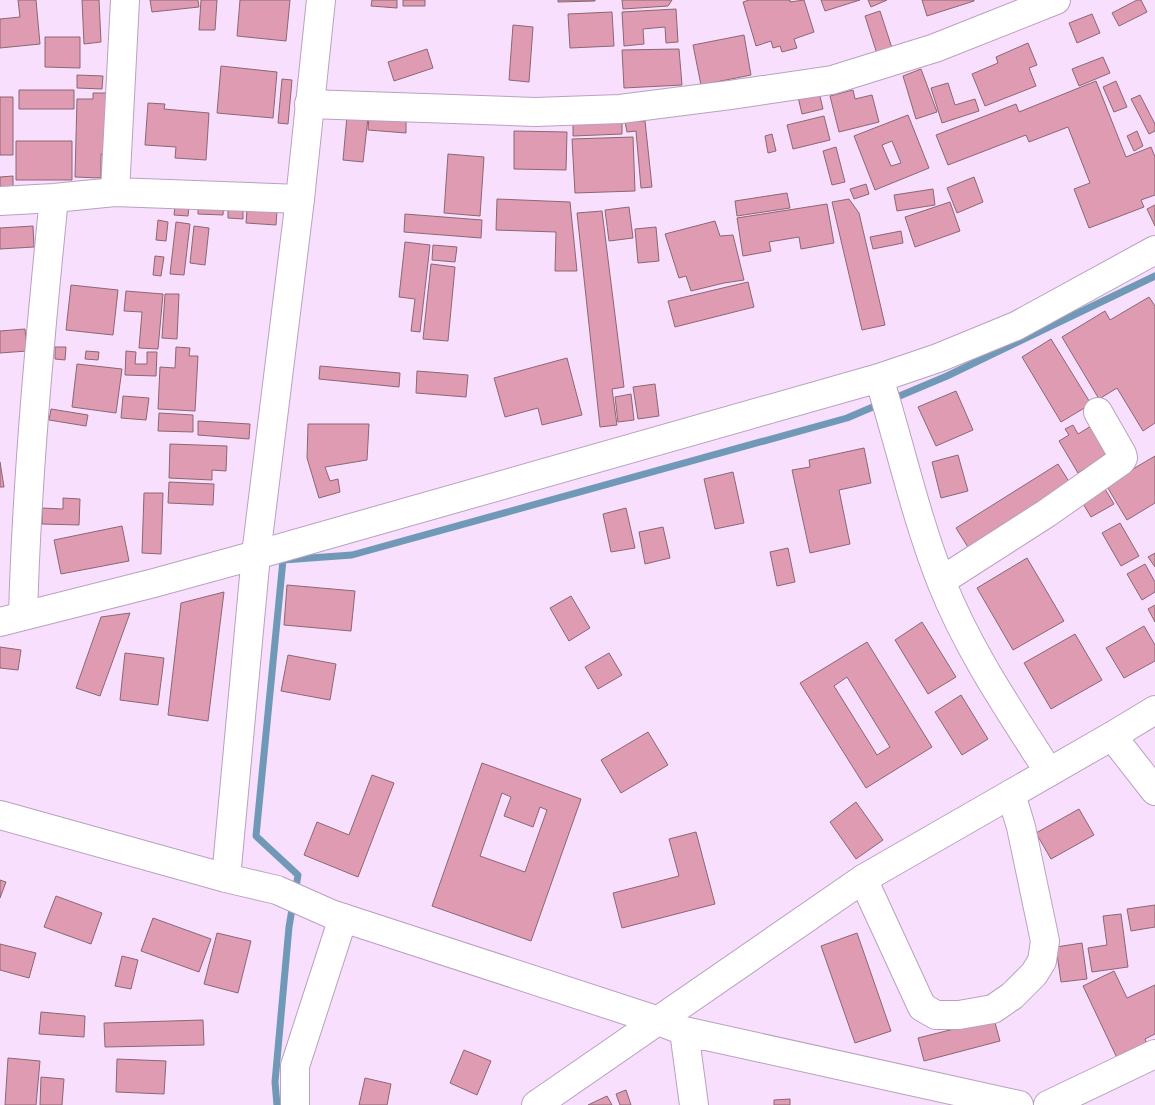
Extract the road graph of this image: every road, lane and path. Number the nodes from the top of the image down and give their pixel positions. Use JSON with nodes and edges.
{"nodes":[{"id":1,"x":125,"y":0,"type":"edge"},
{"id":2,"x":321,"y":0,"type":"edge"},
{"id":3,"x":1056,"y":0,"type":"edge"},
{"id":4,"x":309,"y":104,"type":"junction"},
{"id":5,"x":115,"y":192,"type":"junction"},
{"id":6,"x":54,"y":198,"type":"junction"},
{"id":7,"x":300,"y":199,"type":"junction"},
{"id":8,"x":0,"y":201,"type":"edge"},
{"id":9,"x":1155,"y":250,"type":"edge"},
{"id":10,"x":884,"y":395,"type":"junction"},
{"id":11,"x":1098,"y":412,"type":"dead end"},
{"id":12,"x":256,"y":555,"type":"junction"},
{"id":13,"x":941,"y":582,"type":"junction"},
{"id":14,"x":12,"y":619,"type":"edge"},
{"id":15,"x":1155,"y":710,"type":"edge"},
{"id":16,"x":1112,"y":736,"type":"junction"},
{"id":17,"x":1049,"y":772,"type":"junction"},
{"id":18,"x":1155,"y":791,"type":"edge"},
{"id":19,"x":1012,"y":794,"type":"junction"},
{"id":20,"x":0,"y":815,"type":"edge"},
{"id":21,"x":226,"y":878,"type":"junction"},
{"id":22,"x":863,"y":879,"type":"junction"},
{"id":23,"x":337,"y":916,"type":"junction"},
{"id":24,"x":656,"y":1020,"type":"junction"},
{"id":25,"x":684,"y":1031,"type":"junction"},
{"id":26,"x":1155,"y":1054,"type":"edge"},
{"id":27,"x":1057,"y":1103,"type":"edge"},
{"id":28,"x":294,"y":1105,"type":"edge"},
{"id":29,"x":536,"y":1105,"type":"edge"},
{"id":30,"x":694,"y":1105,"type":"edge"},
{"id":31,"x":1019,"y":1105,"type":"edge"}],
"edges":[{"from":1,"to":5,"type":"street"},
{"from":2,"to":4,"type":"street"},
{"from":3,"to":4,"type":"street"},
{"from":4,"to":7,"type":"street"},
{"from":5,"to":6,"type":"street"},
{"from":5,"to":7,"type":"street"},
{"from":6,"to":8,"type":"street"},
{"from":6,"to":14,"type":"street"},
{"from":7,"to":12,"type":"street"},
{"from":9,"to":10,"type":"street"},
{"from":10,"to":12,"type":"street"},
{"from":10,"to":13,"type":"street"},
{"from":11,"to":13,"type":"street"},
{"from":12,"to":14,"type":"street"},
{"from":12,"to":21,"type":"street"},
{"from":13,"to":17,"type":"street"},
{"from":15,"to":16,"type":"street"},
{"from":16,"to":17,"type":"street"},
{"from":16,"to":18,"type":"street"},
{"from":17,"to":19,"type":"street"},
{"from":19,"to":22,"type":"street"},
{"from":19,"to":22,"type":"street"},
{"from":20,"to":21,"type":"street"},
{"from":21,"to":23,"type":"street"},
{"from":22,"to":24,"type":"street"},
{"from":23,"to":24,"type":"street"},
{"from":23,"to":28,"type":"street"},
{"from":24,"to":25,"type":"street"},
{"from":24,"to":29,"type":"street"},
{"from":25,"to":30,"type":"street"},
{"from":25,"to":31,"type":"street"},
{"from":26,"to":27,"type":"street"}]}
